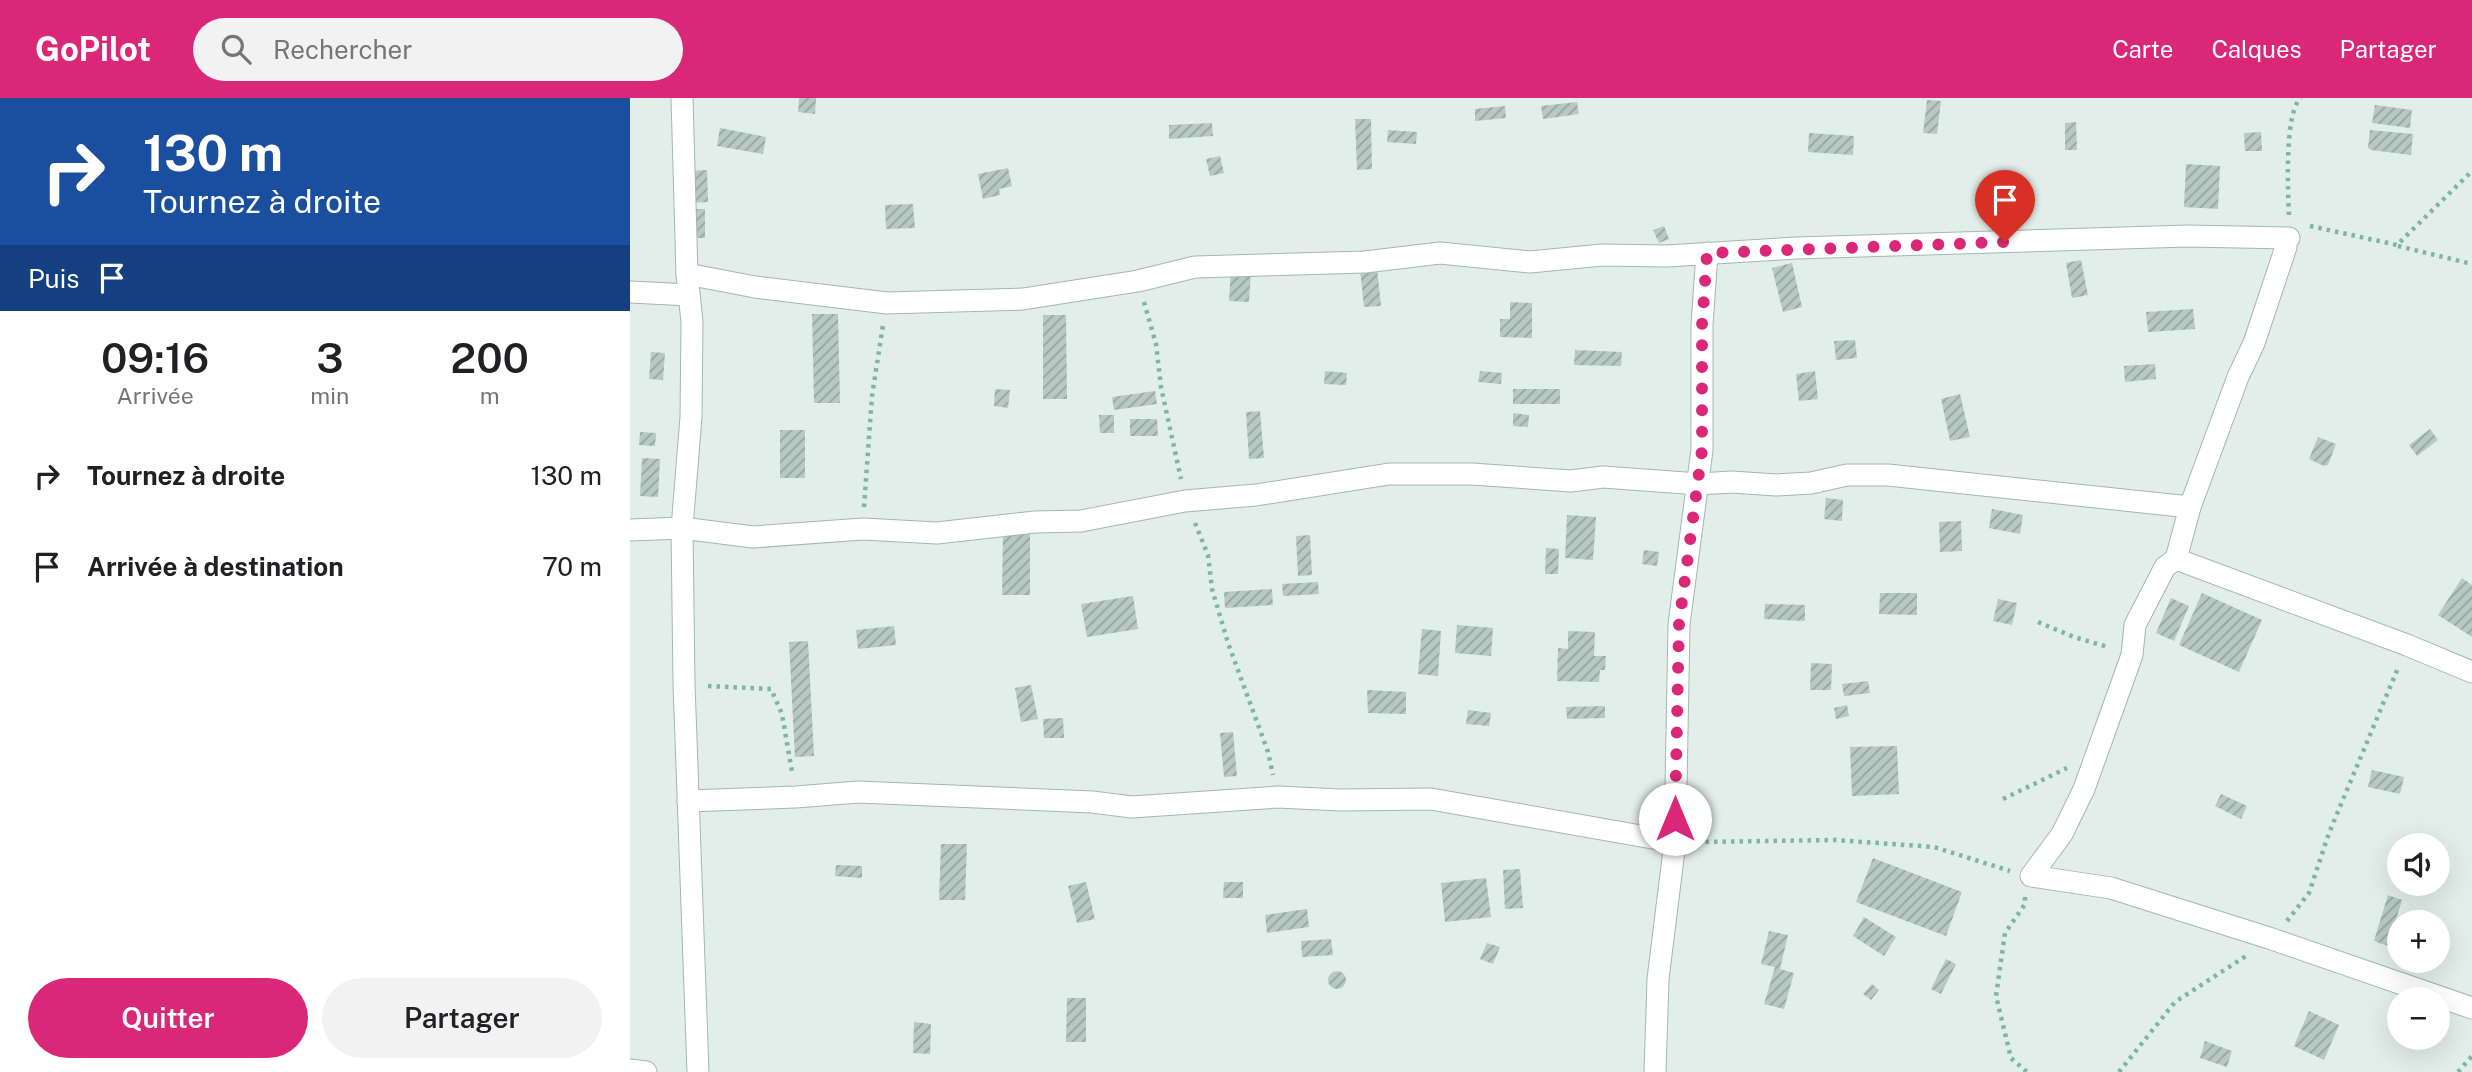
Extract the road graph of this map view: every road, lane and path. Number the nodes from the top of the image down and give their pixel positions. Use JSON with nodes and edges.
{"nodes":[{"id":1,"x":682,"y":98,"type":"edge"},
{"id":2,"x":2301,"y":98,"type":"edge"},
{"id":3,"x":2472,"y":171,"type":"edge"},
{"id":4,"x":2288,"y":235,"type":"junction"},
{"id":5,"x":2397,"y":245,"type":"junction"},
{"id":6,"x":1707,"y":253,"type":"junction"},
{"id":7,"x":2472,"y":264,"type":"edge"},
{"id":8,"x":1138,"y":281,"type":"junction"},
{"id":9,"x":688,"y":284,"type":"junction"},
{"id":10,"x":630,"y":292,"type":"edge"},
{"id":11,"x":887,"y":303,"type":"junction"},
{"id":12,"x":1699,"y":484,"type":"junction"},
{"id":13,"x":1185,"y":501,"type":"junction"},
{"id":14,"x":2190,"y":507,"type":"junction"},
{"id":15,"x":682,"y":528,"type":"junction"},
{"id":16,"x":863,"y":529,"type":"junction"},
{"id":17,"x":630,"y":530,"type":"edge"},
{"id":18,"x":2176,"y":559,"type":"junction"},
{"id":19,"x":2038,"y":622,"type":"dead end"},
{"id":20,"x":2407,"y":645,"type":"junction"},
{"id":21,"x":2132,"y":655,"type":"junction"},
{"id":22,"x":2472,"y":672,"type":"edge"},
{"id":23,"x":684,"y":684,"type":"junction"},
{"id":24,"x":2099,"y":752,"type":"junction"},
{"id":25,"x":796,"y":797,"type":"junction"},
{"id":26,"x":1278,"y":797,"type":"junction"},
{"id":27,"x":2003,"y":799,"type":"dead end"},
{"id":28,"x":688,"y":801,"type":"junction"},
{"id":29,"x":1675,"y":842,"type":"junction"},
{"id":30,"x":2031,"y":876,"type":"junction"},
{"id":31,"x":2272,"y":939,"type":"junction"},
{"id":32,"x":2472,"y":1008,"type":"edge"},
{"id":33,"x":2472,"y":1056,"type":"edge"},
{"id":34,"x":630,"y":1070,"type":"edge"},
{"id":35,"x":646,"y":1072,"type":"edge"},
{"id":36,"x":698,"y":1072,"type":"edge"},
{"id":37,"x":1655,"y":1072,"type":"edge"},
{"id":38,"x":2027,"y":1072,"type":"edge"},
{"id":39,"x":2119,"y":1072,"type":"edge"},
{"id":40,"x":2458,"y":1072,"type":"edge"}],
"edges":[{"from":1,"to":9,"type":"street"},
{"from":2,"to":4,"type":"path"},
{"from":3,"to":5,"type":"path"},
{"from":4,"to":5,"type":"path"},
{"from":4,"to":6,"type":"street"},
{"from":4,"to":14,"type":"street"},
{"from":5,"to":7,"type":"path"},
{"from":6,"to":8,"type":"street"},
{"from":6,"to":12,"type":"street"},
{"from":8,"to":11,"type":"street"},
{"from":8,"to":13,"type":"path"},
{"from":9,"to":10,"type":"street"},
{"from":9,"to":11,"type":"street"},
{"from":9,"to":15,"type":"street"},
{"from":11,"to":16,"type":"path"},
{"from":12,"to":13,"type":"street"},
{"from":12,"to":14,"type":"street"},
{"from":12,"to":29,"type":"street"},
{"from":13,"to":16,"type":"street"},
{"from":13,"to":26,"type":"path"},
{"from":14,"to":18,"type":"street"},
{"from":15,"to":16,"type":"street"},
{"from":15,"to":17,"type":"street"},
{"from":15,"to":23,"type":"street"},
{"from":18,"to":20,"type":"street"},
{"from":18,"to":21,"type":"street"},
{"from":19,"to":21,"type":"path"},
{"from":20,"to":22,"type":"street"},
{"from":20,"to":31,"type":"path"},
{"from":21,"to":24,"type":"street"},
{"from":23,"to":25,"type":"path"},
{"from":23,"to":28,"type":"street"},
{"from":24,"to":27,"type":"path"},
{"from":24,"to":30,"type":"street"},
{"from":25,"to":26,"type":"street"},
{"from":25,"to":28,"type":"street"},
{"from":26,"to":29,"type":"street"},
{"from":28,"to":36,"type":"street"},
{"from":29,"to":30,"type":"path"},
{"from":29,"to":37,"type":"street"},
{"from":30,"to":31,"type":"street"},
{"from":30,"to":38,"type":"path"},
{"from":31,"to":32,"type":"street"},
{"from":31,"to":39,"type":"path"},
{"from":33,"to":40,"type":"path"},
{"from":34,"to":35,"type":"street"}]}
